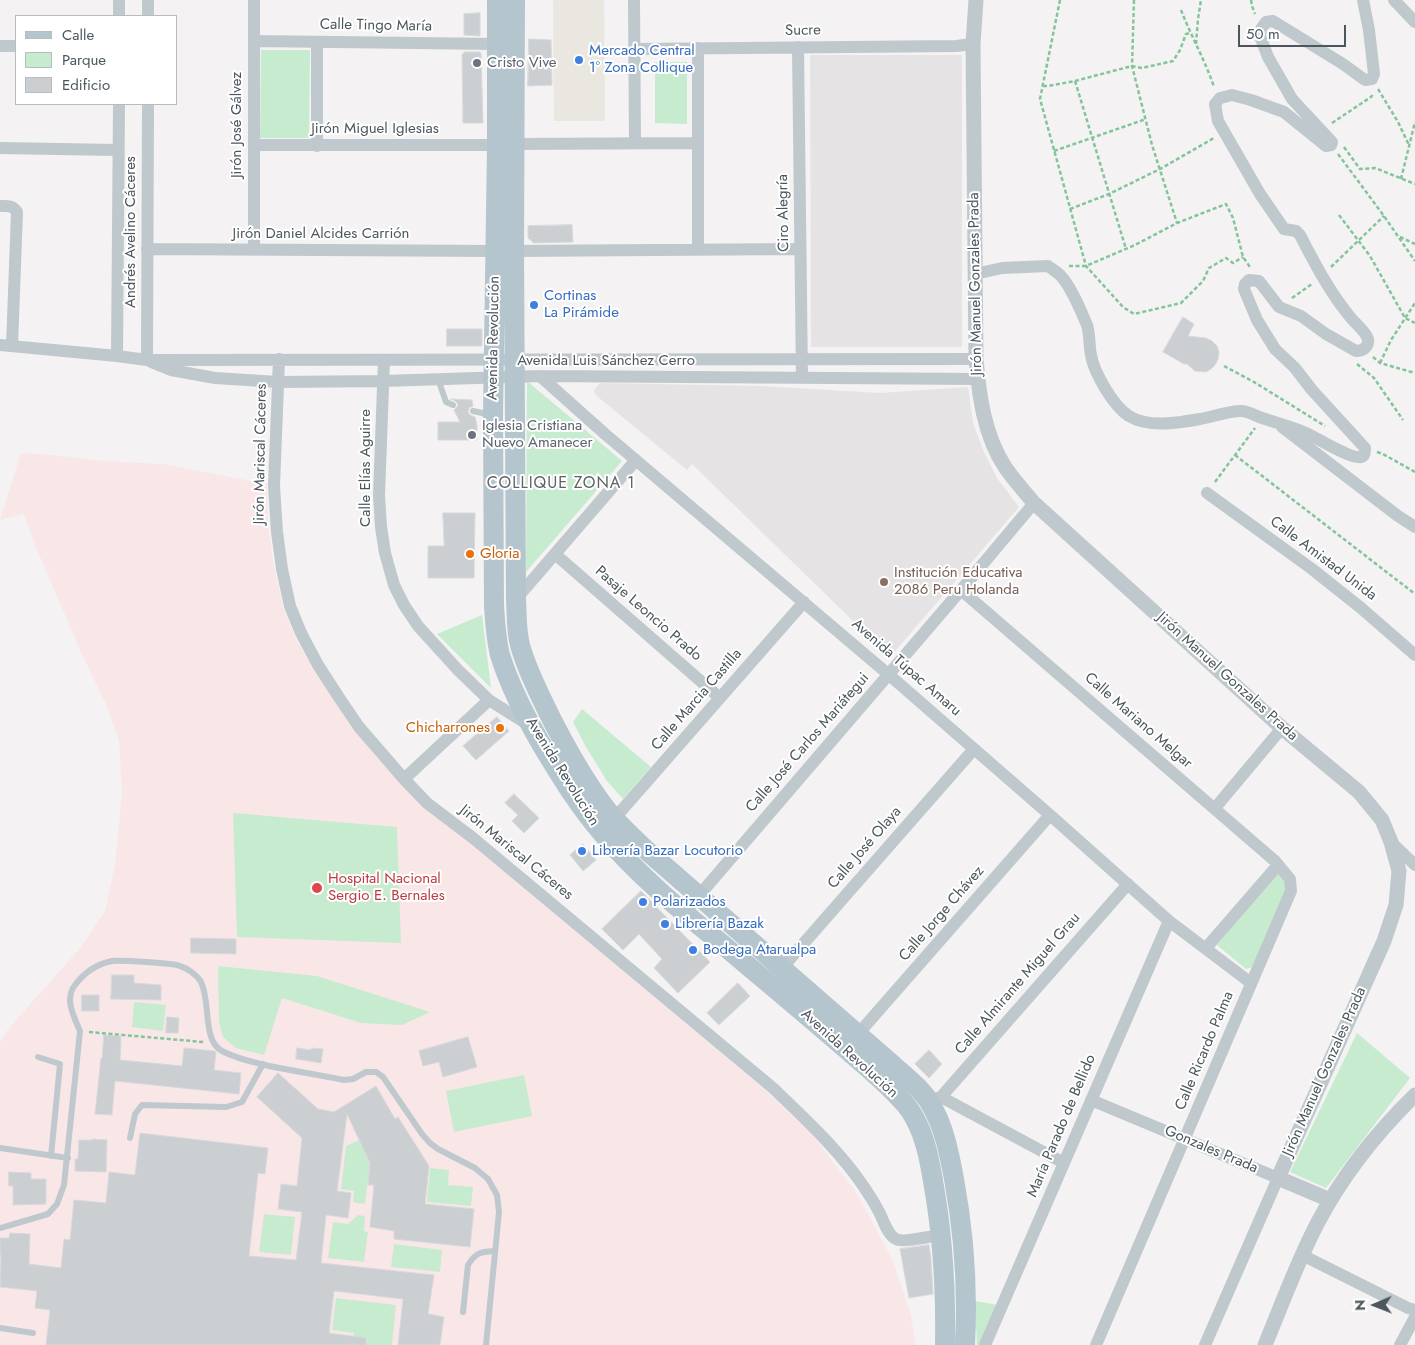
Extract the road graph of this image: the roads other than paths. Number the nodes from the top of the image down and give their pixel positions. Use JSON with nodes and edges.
{"nodes":[{"id":1,"x":119,"y":0,"type":"edge"},
{"id":2,"x":148,"y":0,"type":"edge"},
{"id":3,"x":254,"y":0,"type":"edge"},
{"id":4,"x":497,"y":0,"type":"edge"},
{"id":5,"x":515,"y":0,"type":"edge"},
{"id":6,"x":634,"y":0,"type":"edge"},
{"id":7,"x":976,"y":0,"type":"edge"},
{"id":8,"x":1363,"y":0,"type":"edge"},
{"id":9,"x":1394,"y":0,"type":"edge"},
{"id":10,"x":119,"y":15,"type":"edge"},
{"id":11,"x":148,"y":15,"type":"edge"},
{"id":12,"x":1415,"y":22,"type":"edge"},
{"id":13,"x":254,"y":42,"type":"junction"},
{"id":14,"x":317,"y":42,"type":"junction"},
{"id":15,"x":497,"y":44,"type":"junction"},
{"id":16,"x":973,"y":44,"type":"junction"},
{"id":17,"x":0,"y":46,"type":"edge"},
{"id":18,"x":15,"y":46,"type":"edge"},
{"id":19,"x":798,"y":47,"type":"junction"},
{"id":20,"x":698,"y":48,"type":"junction"},
{"id":21,"x":634,"y":49,"type":"junction"},
{"id":22,"x":119,"y":105,"type":"edge"},
{"id":23,"x":148,"y":105,"type":"edge"},
{"id":24,"x":635,"y":143,"type":"junction"},
{"id":25,"x":698,"y":143,"type":"junction"},
{"id":26,"x":506,"y":144,"type":"junction"},
{"id":27,"x":254,"y":145,"type":"junction"},
{"id":28,"x":316,"y":146,"type":"junction"},
{"id":29,"x":0,"y":148,"type":"edge"},
{"id":30,"x":118,"y":150,"type":"junction"},
{"id":31,"x":0,"y":206,"type":"edge"},
{"id":32,"x":148,"y":249,"type":"junction"},
{"id":33,"x":800,"y":249,"type":"junction"},
{"id":34,"x":254,"y":250,"type":"junction"},
{"id":35,"x":698,"y":250,"type":"junction"},
{"id":36,"x":504,"y":251,"type":"junction"},
{"id":37,"x":975,"y":274,"type":"junction"},
{"id":38,"x":6,"y":345,"type":"edge"},
{"id":39,"x":118,"y":356,"type":"junction"},
{"id":40,"x":801,"y":358,"type":"junction"},
{"id":41,"x":976,"y":358,"type":"junction"},
{"id":42,"x":279,"y":359,"type":"junction"},
{"id":43,"x":147,"y":360,"type":"junction"},
{"id":44,"x":384,"y":360,"type":"junction"},
{"id":45,"x":494,"y":368,"type":"junction"},
{"id":46,"x":516,"y":368,"type":"junction"},
{"id":47,"x":540,"y":376,"type":"junction"},
{"id":48,"x":802,"y":378,"type":"junction"},
{"id":49,"x":438,"y":379,"type":"junction"},
{"id":50,"x":978,"y":379,"type":"junction"},
{"id":51,"x":383,"y":381,"type":"junction"},
{"id":52,"x":278,"y":382,"type":"junction"},
{"id":53,"x":453,"y":405,"type":"dead end"},
{"id":54,"x":473,"y":411,"type":"dead end"},
{"id":55,"x":493,"y":415,"type":"junction"},
{"id":56,"x":1268,"y":420,"type":"junction"},
{"id":57,"x":636,"y":460,"type":"junction"},
{"id":58,"x":1207,"y":493,"type":"road end"},
{"id":59,"x":1034,"y":503,"type":"junction"},
{"id":60,"x":1415,"y":527,"type":"edge"},
{"id":61,"x":555,"y":554,"type":"junction"},
{"id":62,"x":961,"y":590,"type":"junction"},
{"id":63,"x":516,"y":599,"type":"junction"},
{"id":64,"x":804,"y":602,"type":"junction"},
{"id":65,"x":1415,"y":655,"type":"edge"},
{"id":66,"x":888,"y":674,"type":"junction"},
{"id":67,"x":720,"y":698,"type":"junction"},
{"id":68,"x":489,"y":700,"type":"junction"},
{"id":69,"x":532,"y":727,"type":"junction"},
{"id":70,"x":1282,"y":728,"type":"junction"},
{"id":71,"x":974,"y":749,"type":"junction"},
{"id":72,"x":404,"y":778,"type":"junction"},
{"id":73,"x":1215,"y":808,"type":"junction"},
{"id":74,"x":1050,"y":815,"type":"junction"},
{"id":75,"x":614,"y":819,"type":"junction"},
{"id":76,"x":1391,"y":842,"type":"junction"},
{"id":77,"x":1278,"y":865,"type":"junction"},
{"id":78,"x":1415,"y":865,"type":"edge"},
{"id":79,"x":1290,"y":879,"type":"joint"},
{"id":80,"x":1128,"y":884,"type":"junction"},
{"id":81,"x":698,"y":896,"type":"junction"},
{"id":82,"x":684,"y":913,"type":"junction"},
{"id":83,"x":1169,"y":920,"type":"junction"},
{"id":84,"x":1206,"y":948,"type":"junction"},
{"id":85,"x":782,"y":968,"type":"junction"},
{"id":86,"x":1252,"y":983,"type":"junction"},
{"id":87,"x":858,"y":1034,"type":"junction"},
{"id":88,"x":38,"y":1057,"type":"dead end"},
{"id":89,"x":263,"y":1064,"type":"junction"},
{"id":90,"x":1415,"y":1096,"type":"edge"},
{"id":91,"x":935,"y":1099,"type":"junction"},
{"id":92,"x":1092,"y":1100,"type":"junction"},
{"id":93,"x":130,"y":1138,"type":"dead end"},
{"id":94,"x":1184,"y":1139,"type":"junction"},
{"id":95,"x":0,"y":1148,"type":"edge"},
{"id":96,"x":52,"y":1156,"type":"junction"},
{"id":97,"x":68,"y":1158,"type":"junction"},
{"id":98,"x":1064,"y":1163,"type":"junction"},
{"id":99,"x":1278,"y":1178,"type":"junction"},
{"id":100,"x":1330,"y":1200,"type":"junction"},
{"id":101,"x":0,"y":1228,"type":"edge"},
{"id":102,"x":941,"y":1235,"type":"junction"},
{"id":103,"x":495,"y":1251,"type":"junction"},
{"id":104,"x":1302,"y":1255,"type":"junction"},
{"id":105,"x":1415,"y":1310,"type":"edge"},
{"id":106,"x":463,"y":1312,"type":"dead end"},
{"id":107,"x":1415,"y":1317,"type":"edge"},
{"id":108,"x":0,"y":1328,"type":"edge"},
{"id":109,"x":33,"y":1333,"type":"dead end"},
{"id":110,"x":486,"y":1345,"type":"edge"},
{"id":111,"x":945,"y":1345,"type":"edge"},
{"id":112,"x":965,"y":1345,"type":"edge"},
{"id":113,"x":985,"y":1345,"type":"edge"},
{"id":114,"x":1096,"y":1345,"type":"edge"},
{"id":115,"x":1204,"y":1345,"type":"edge"},
{"id":116,"x":1265,"y":1345,"type":"edge"},
{"id":117,"x":1400,"y":1345,"type":"edge"}],
"edges":[{"from":1,"to":10,"type":"street"},
{"from":2,"to":11,"type":"street"},
{"from":3,"to":13,"type":"street","name":"Jirón José Gálvez"},
{"from":4,"to":15,"type":"main road","name":"Avenida Revolución"},
{"from":5,"to":26,"type":"main road","name":"Avenida Revolución"},
{"from":6,"to":21,"type":"street"},
{"from":7,"to":16,"type":"street","name":"Jirón Manuel Gonzales Prada"},
{"from":8,"to":56,"type":"street"},
{"from":9,"to":12,"type":"street"},
{"from":13,"to":14,"type":"street","name":"Calle Tingo María"},
{"from":13,"to":27,"type":"street","name":"Jirón José Gálvez"},
{"from":14,"to":15,"type":"street","name":"Calle Tingo María"},
{"from":14,"to":28,"type":"street"},
{"from":15,"to":26,"type":"main road","name":"Avenida Revolución"},
{"from":16,"to":19,"type":"street","name":"Sucre"},
{"from":16,"to":37,"type":"street","name":"Jirón Manuel Gonzales Prada"},
{"from":17,"to":18,"type":"street"},
{"from":19,"to":20,"type":"street","name":"Sucre"},
{"from":19,"to":33,"type":"street","name":"Ciro Alegría"},
{"from":20,"to":21,"type":"street","name":"Sucre"},
{"from":20,"to":25,"type":"street"},
{"from":21,"to":24,"type":"street"},
{"from":22,"to":30,"type":"street","name":"Andrés Avelino Cáceres"},
{"from":23,"to":32,"type":"street","name":"Andrés Avelino Cáceres"},
{"from":24,"to":25,"type":"street","name":"Jirón Miguel Iglesias"},
{"from":24,"to":26,"type":"street","name":"Jirón Miguel Iglesias"},
{"from":25,"to":35,"type":"street"},
{"from":26,"to":28,"type":"street","name":"Jirón Miguel Iglesias"},
{"from":26,"to":36,"type":"main road","name":"Avenida Revolución"},
{"from":27,"to":28,"type":"street","name":"Jirón Miguel Iglesias"},
{"from":27,"to":34,"type":"street","name":"Jirón José Gálvez"},
{"from":29,"to":30,"type":"street"},
{"from":30,"to":39,"type":"street","name":"Andrés Avelino Cáceres"},
{"from":31,"to":38,"type":"street"},
{"from":32,"to":34,"type":"street","name":"Jirón Daniel Alcides Carrión"},
{"from":32,"to":43,"type":"street","name":"Andrés Avelino Cáceres"},
{"from":33,"to":35,"type":"street","name":"Jirón Daniel Alcides Carrión"},
{"from":33,"to":40,"type":"street","name":"Ciro Alegría"},
{"from":34,"to":36,"type":"street","name":"Jirón Daniel Alcides Carrión"},
{"from":35,"to":36,"type":"street","name":"Jirón Daniel Alcides Carrión"},
{"from":36,"to":45,"type":"main road","name":"Avenida Revolución"},
{"from":36,"to":46,"type":"main road","name":"Avenida Revolución"},
{"from":37,"to":41,"type":"street","name":"Jirón Manuel Gonzales Prada"},
{"from":37,"to":56,"type":"street"},
{"from":38,"to":39,"type":"street","name":"Avenida Luis Sánchez Cerro"},
{"from":39,"to":43,"type":"street","name":"Avenida Luis Sánchez Cerro"},
{"from":40,"to":41,"type":"street","name":"Avenida Luis Sánchez Cerro"},
{"from":40,"to":46,"type":"street","name":"Avenida Luis Sánchez Cerro"},
{"from":40,"to":48,"type":"street","name":"Ciro Alegría"},
{"from":41,"to":50,"type":"street","name":"Jirón Manuel Gonzales Prada"},
{"from":42,"to":43,"type":"street","name":"Avenida Luis Sánchez Cerro"},
{"from":42,"to":44,"type":"street","name":"Avenida Luis Sánchez Cerro"},
{"from":42,"to":52,"type":"street","name":"Jirón Mariscal Cáceres"},
{"from":43,"to":52,"type":"street","name":"Avenida Luis Sánchez Cerro"},
{"from":44,"to":45,"type":"street","name":"Avenida Luis Sánchez Cerro"},
{"from":44,"to":51,"type":"street","name":"Calle Elías Aguirre"},
{"from":45,"to":46,"type":"street","name":"Avenida Luis Sánchez Cerro"},
{"from":45,"to":46,"type":"street","name":"Avenida Luis Sánchez Cerro"},
{"from":45,"to":49,"type":"street","name":"Avenida Luis Sánchez Cerro"},
{"from":45,"to":55,"type":"main road","name":"Avenida Revolución"},
{"from":46,"to":47,"type":"street","name":"Avenida Luis Sánchez Cerro"},
{"from":46,"to":63,"type":"main road","name":"Avenida Revolución"},
{"from":47,"to":48,"type":"street","name":"Avenida Luis Sánchez Cerro"},
{"from":47,"to":57,"type":"street","name":"Avenida Túpac Amaru"},
{"from":48,"to":50,"type":"street","name":"Avenida Luis Sánchez Cerro"},
{"from":49,"to":51,"type":"street","name":"Avenida Luis Sánchez Cerro"},
{"from":49,"to":53,"type":"lane"},
{"from":50,"to":59,"type":"street","name":"Jirón Manuel Gonzales Prada"},
{"from":51,"to":52,"type":"street","name":"Avenida Luis Sánchez Cerro"},
{"from":51,"to":68,"type":"street","name":"Calle Elías Aguirre"},
{"from":52,"to":72,"type":"street","name":"Jirón Mariscal Cáceres"},
{"from":54,"to":55,"type":"lane"},
{"from":55,"to":69,"type":"main road","name":"Avenida Revolución"},
{"from":56,"to":60,"type":"street"},
{"from":57,"to":61,"type":"street"},
{"from":57,"to":64,"type":"street","name":"Avenida Túpac Amaru"},
{"from":58,"to":65,"type":"street","name":"Calle Amistad Unida"},
{"from":59,"to":62,"type":"street","name":"Calle José Carlos Mariátegui"},
{"from":59,"to":70,"type":"street","name":"Jirón Manuel Gonzales Prada"},
{"from":61,"to":63,"type":"street"},
{"from":61,"to":67,"type":"street","name":"Pasaje Leoncio Prado"},
{"from":62,"to":66,"type":"street","name":"Calle José Carlos Mariátegui"},
{"from":62,"to":73,"type":"street","name":"Calle Mariano Melgar"},
{"from":63,"to":75,"type":"main road","name":"Avenida Revolución"},
{"from":64,"to":66,"type":"street","name":"Avenida Túpac Amaru"},
{"from":64,"to":67,"type":"street","name":"Calle Marcia Castilla"},
{"from":66,"to":71,"type":"street","name":"Avenida Túpac Amaru"},
{"from":66,"to":81,"type":"street","name":"Calle José Carlos Mariátegui"},
{"from":67,"to":75,"type":"street","name":"Calle Marcia Castilla"},
{"from":68,"to":69,"type":"street","name":"Calle Elías Aguirre"},
{"from":68,"to":72,"type":"street"},
{"from":69,"to":82,"type":"main road","name":"Avenida Revolución"},
{"from":70,"to":73,"type":"street"},
{"from":70,"to":76,"type":"street","name":"Jirón Manuel Gonzales Prada"},
{"from":71,"to":74,"type":"street","name":"Avenida Túpac Amaru"},
{"from":71,"to":85,"type":"street","name":"Calle José Olaya"},
{"from":72,"to":102,"type":"street","name":"Jirón Mariscal Cáceres"},
{"from":73,"to":77,"type":"street","name":"Calle Mariano Melgar"},
{"from":74,"to":80,"type":"street","name":"Avenida Túpac Amaru"},
{"from":74,"to":87,"type":"street","name":"Calle Jorge Chávez"},
{"from":75,"to":81,"type":"main road","name":"Avenida Revolución"},
{"from":76,"to":78,"type":"street"},
{"from":76,"to":99,"type":"street","name":"Jirón Manuel Gonzales Prada"},
{"from":77,"to":79,"type":"street","name":"Calle Mariano Melgar"},
{"from":77,"to":84,"type":"street"},
{"from":79,"to":86,"type":"street","name":"Calle Ricardo Palma"},
{"from":80,"to":83,"type":"street","name":"Avenida Túpac Amaru"},
{"from":80,"to":91,"type":"street","name":"Calle Almirante Miguel Grau"},
{"from":81,"to":82,"type":"street","name":"Calle José Carlos Mariátegui"},
{"from":81,"to":85,"type":"main road","name":"Avenida Revolución"},
{"from":82,"to":102,"type":"main road","name":"Avenida Revolución"},
{"from":83,"to":84,"type":"street","name":"Avenida Túpac Amaru"},
{"from":83,"to":92,"type":"street","name":"María Parado de Bellido"},
{"from":84,"to":86,"type":"street","name":"Avenida Túpac Amaru"},
{"from":85,"to":87,"type":"main road","name":"Avenida Revolución"},
{"from":86,"to":94,"type":"street","name":"Calle Ricardo Palma"},
{"from":87,"to":91,"type":"main road","name":"Avenida Revolución"},
{"from":88,"to":96,"type":"lane"},
{"from":89,"to":93,"type":"lane"},
{"from":89,"to":97,"type":"lane"},
{"from":89,"to":103,"type":"lane"},
{"from":90,"to":100,"type":"street"},
{"from":91,"to":98,"type":"street"},
{"from":91,"to":112,"type":"main road","name":"Avenida Revolución"},
{"from":92,"to":94,"type":"street","name":"Gonzales Prada"},
{"from":92,"to":98,"type":"street","name":"María Parado de Bellido"},
{"from":94,"to":99,"type":"street","name":"Gonzales Prada"},
{"from":94,"to":114,"type":"street","name":"Calle Ricardo Palma"},
{"from":95,"to":96,"type":"lane"},
{"from":96,"to":97,"type":"lane"},
{"from":97,"to":101,"type":"lane"},
{"from":98,"to":113,"type":"street","name":"María Parado de Bellido"},
{"from":99,"to":100,"type":"street","name":"Gonzales Prada"},
{"from":99,"to":115,"type":"street","name":"Jirón Manuel Gonzales Prada"},
{"from":100,"to":104,"type":"street"},
{"from":102,"to":111,"type":"main road","name":"Avenida Revolución"},
{"from":103,"to":106,"type":"lane"},
{"from":103,"to":110,"type":"lane"},
{"from":104,"to":105,"type":"street"},
{"from":104,"to":116,"type":"street"},
{"from":107,"to":117,"type":"street"},
{"from":108,"to":109,"type":"lane"}]}
